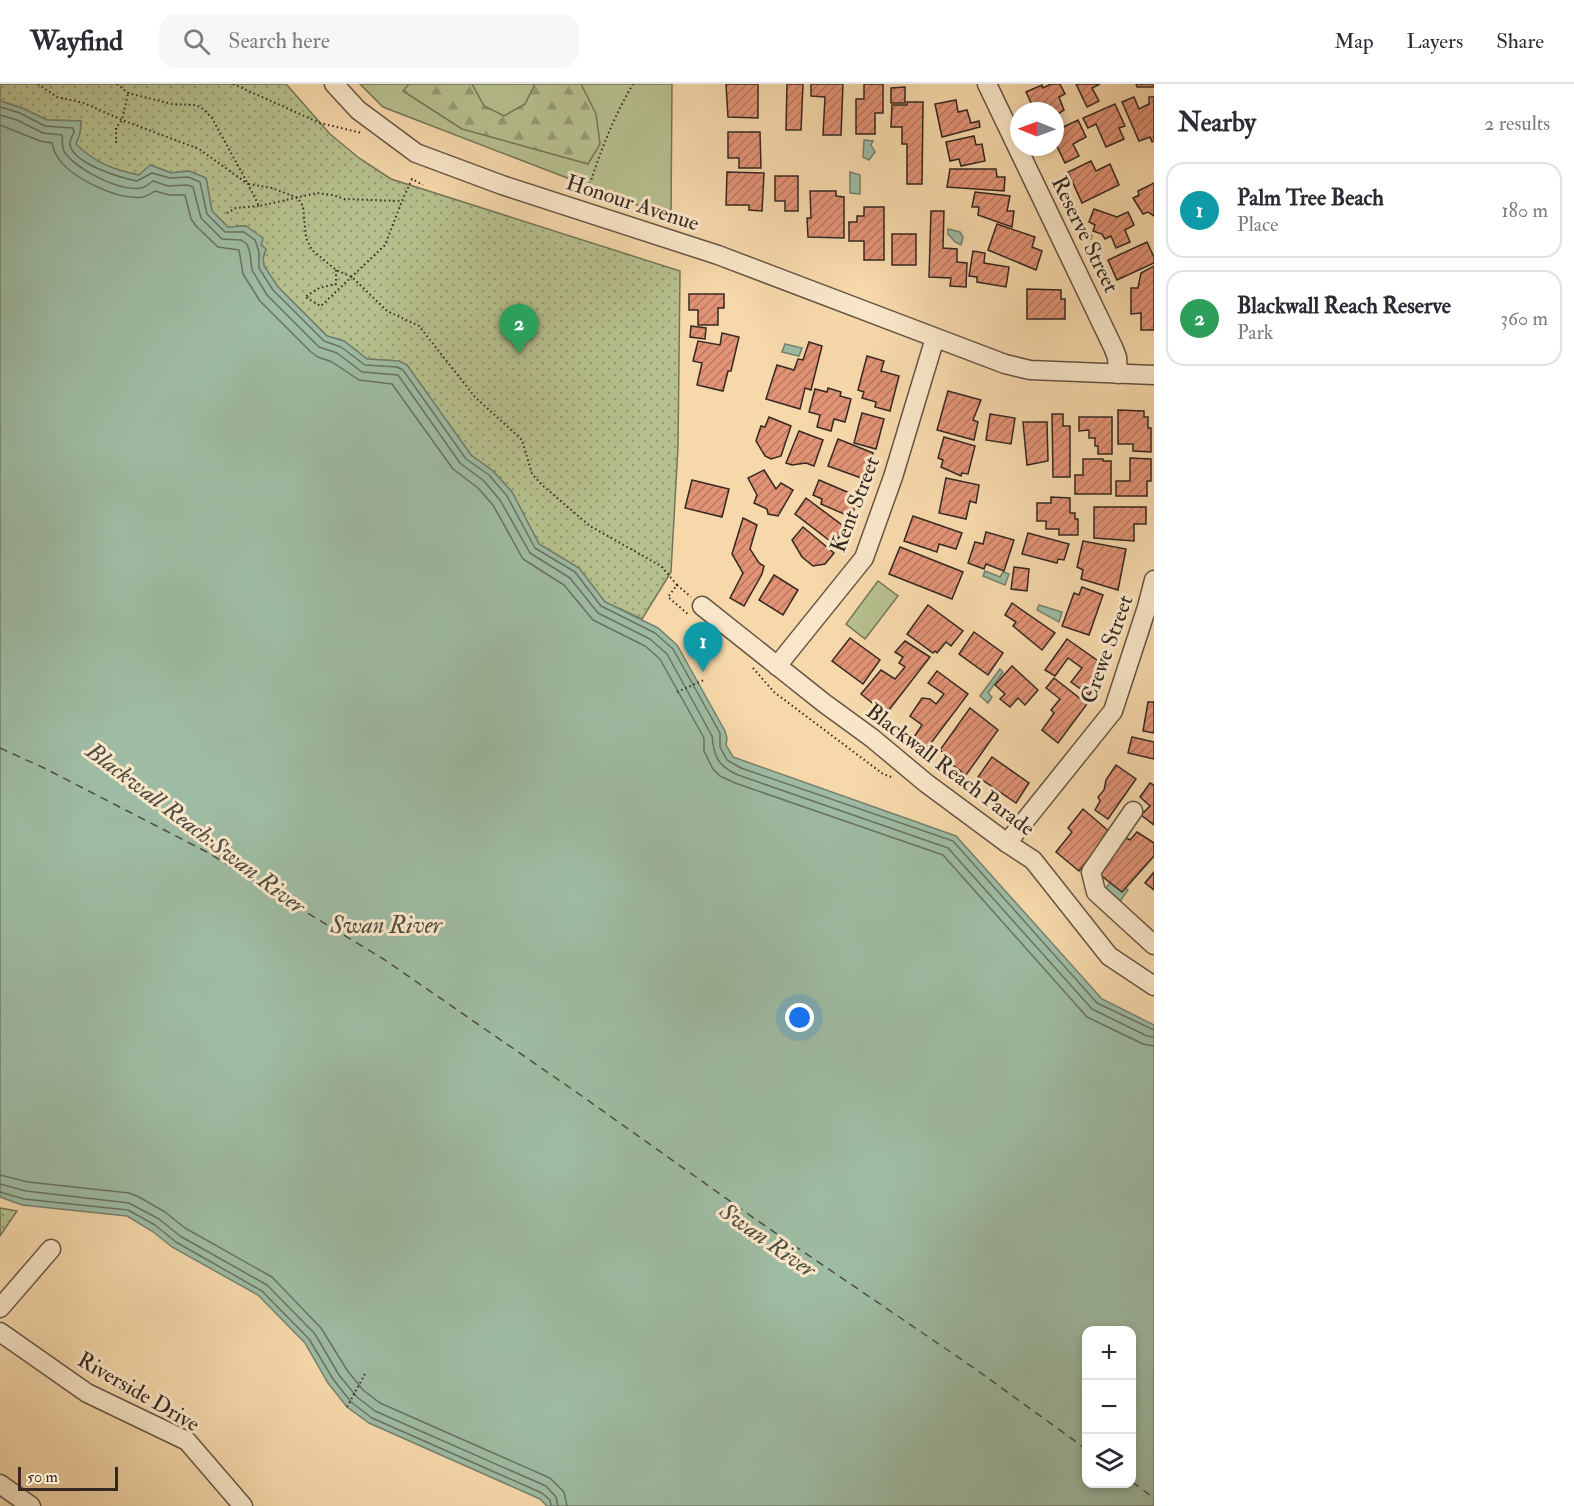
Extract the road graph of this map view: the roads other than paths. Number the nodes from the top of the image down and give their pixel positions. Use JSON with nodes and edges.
{"nodes":[{"id":1,"x":334,"y":84,"type":"edge"},
{"id":2,"x":987,"y":84,"type":"edge"},
{"id":3,"x":935,"y":338,"type":"junction"},
{"id":4,"x":1118,"y":375,"type":"junction"},
{"id":5,"x":1154,"y":375,"type":"edge"},
{"id":6,"x":1154,"y":580,"type":"edge"},
{"id":7,"x":698,"y":612,"type":"road end"},
{"id":8,"x":777,"y":666,"type":"junction"},
{"id":9,"x":1133,"y":811,"type":"dead end"},
{"id":10,"x":1007,"y":843,"type":"junction"},
{"id":11,"x":1154,"y":945,"type":"edge"},
{"id":12,"x":1154,"y":986,"type":"edge"},
{"id":13,"x":51,"y":1249,"type":"dead end"},
{"id":14,"x":0,"y":1308,"type":"edge"},
{"id":15,"x":0,"y":1332,"type":"edge"},
{"id":16,"x":0,"y":1484,"type":"edge"},
{"id":17,"x":31,"y":1506,"type":"edge"},
{"id":18,"x":243,"y":1506,"type":"edge"}],
"edges":[{"from":1,"to":3,"type":"street","name":"Honour Avenue"},
{"from":2,"to":4,"type":"street","name":"Reserve Street"},
{"from":3,"to":4,"type":"street","name":"Honour Avenue"},
{"from":3,"to":8,"type":"street","name":"Kent Street"},
{"from":4,"to":5,"type":"street","name":"Honour Avenue"},
{"from":6,"to":10,"type":"street","name":"Crewe Street"},
{"from":7,"to":8,"type":"street","name":"Blackwall Reach Parade"},
{"from":8,"to":10,"type":"street","name":"Blackwall Reach Parade"},
{"from":9,"to":11,"type":"street"},
{"from":10,"to":12,"type":"street","name":"Blackwall Reach Parade"},
{"from":13,"to":14,"type":"street"},
{"from":15,"to":18,"type":"street","name":"Riverside Drive"},
{"from":16,"to":17,"type":"street"}]}
